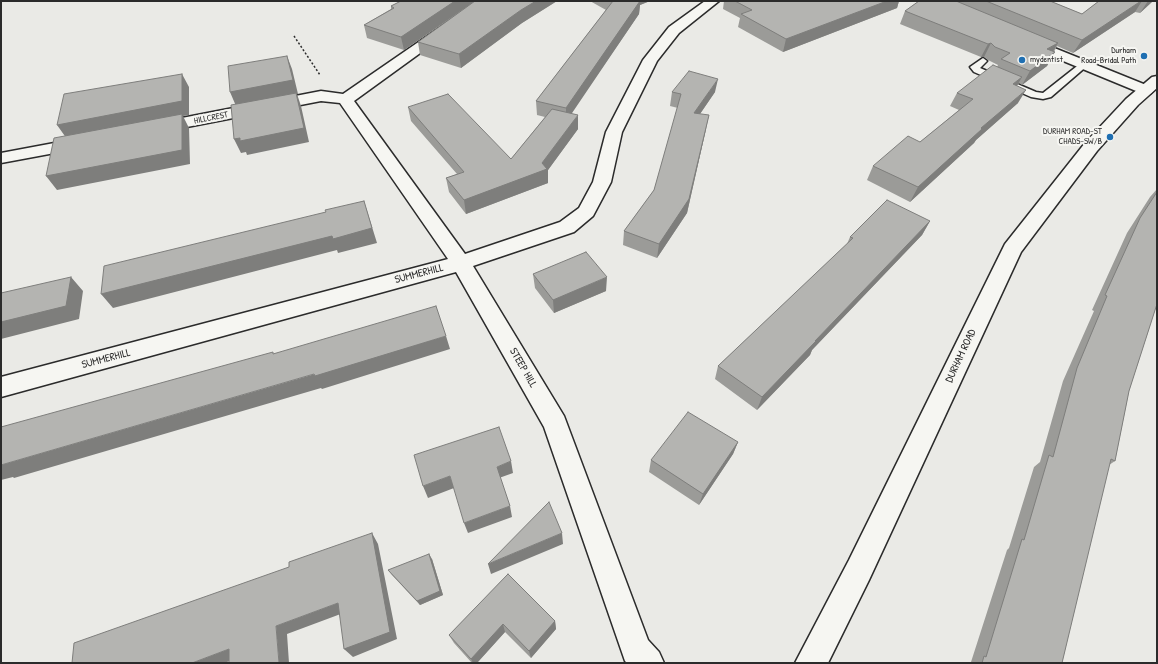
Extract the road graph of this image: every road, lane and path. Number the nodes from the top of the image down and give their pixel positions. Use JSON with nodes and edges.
{"nodes":[{"id":1,"x":486,"y":1,"type":"edge"},
{"id":2,"x":713,"y":1,"type":"edge"},
{"id":3,"x":1012,"y":34,"type":"edge"},
{"id":4,"x":294,"y":36,"type":"dead end"},
{"id":5,"x":983,"y":60,"type":"dead end"},
{"id":6,"x":1084,"y":65,"type":"junction"},
{"id":7,"x":1151,"y":85,"type":"edge"},
{"id":8,"x":340,"y":98,"type":"junction"},
{"id":9,"x":142,"y":131,"type":"edge"},
{"id":10,"x":95,"y":140,"type":"edge"},
{"id":11,"x":1,"y":158,"type":"edge"},
{"id":12,"x":461,"y":263,"type":"junction"},
{"id":13,"x":1,"y":387,"type":"edge"},
{"id":14,"x":648,"y":663,"type":"edge"},
{"id":15,"x":811,"y":663,"type":"edge"}],
"edges":[{"from":1,"to":8,"type":"main road"},
{"from":2,"to":12,"type":"main road","name":"SUMMERHILL"},
{"from":3,"to":6,"type":"main road"},
{"from":4,"to":8,"type":"path"},
{"from":5,"to":6,"type":"lane"},
{"from":6,"to":7,"type":"main road"},
{"from":7,"to":15,"type":"main road","name":"DURHAM ROAD"},
{"from":8,"to":9,"type":"main road","name":"HILLCREST"},
{"from":8,"to":12,"type":"main road","name":"STEEP HILL"},
{"from":10,"to":11,"type":"main road"},
{"from":12,"to":13,"type":"main road","name":"SUMMERHILL"},
{"from":12,"to":14,"type":"main road","name":"STEEP HILL"}]}
